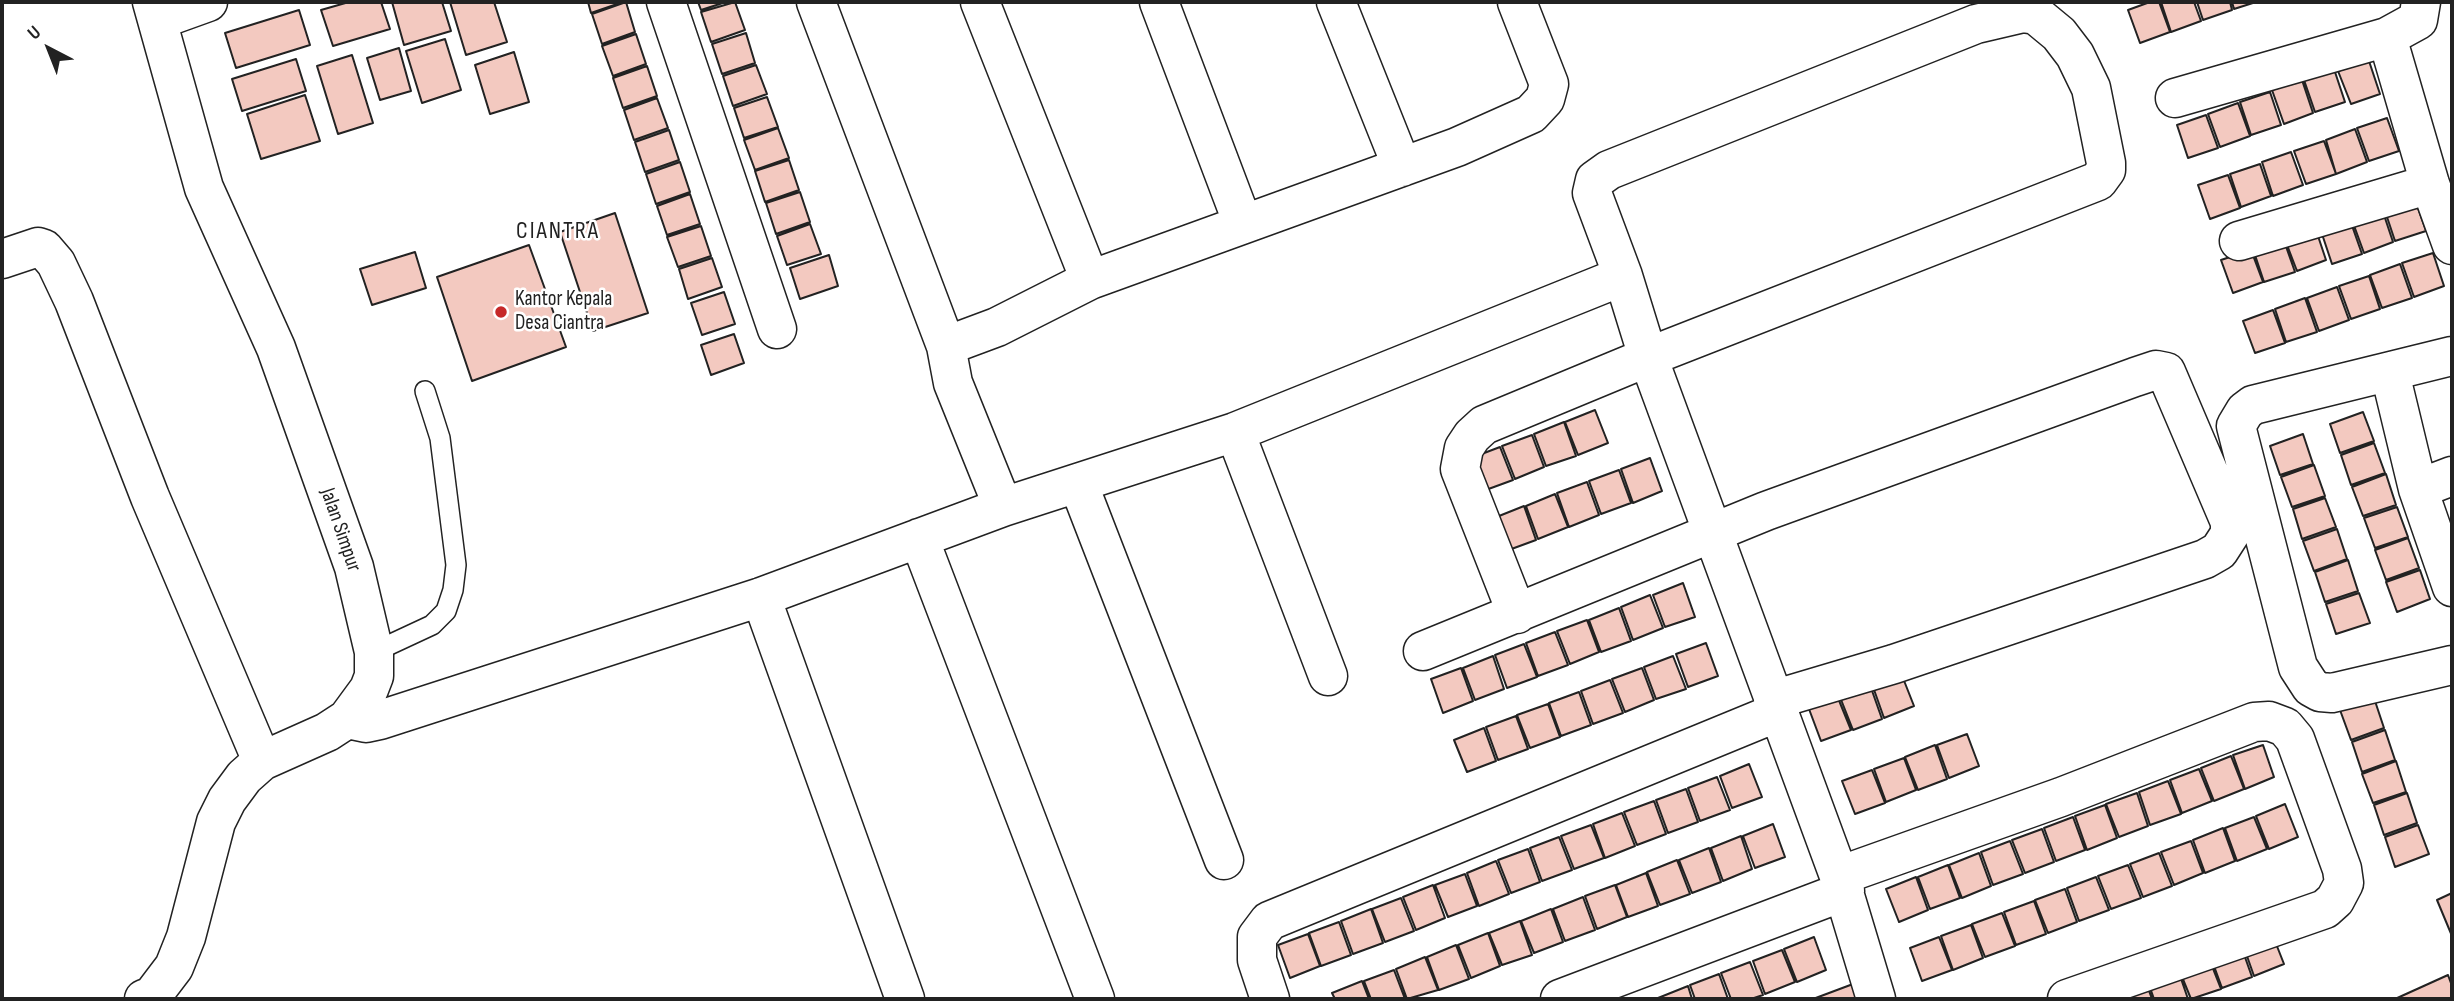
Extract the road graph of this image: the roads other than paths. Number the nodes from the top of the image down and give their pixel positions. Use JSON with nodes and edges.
{"nodes":[{"id":1,"x":208,"y":2,"type":"edge"},
{"id":2,"x":666,"y":2,"type":"edge"},
{"id":3,"x":816,"y":2,"type":"edge"},
{"id":4,"x":980,"y":2,"type":"edge"},
{"id":5,"x":1159,"y":2,"type":"edge"},
{"id":6,"x":1336,"y":2,"type":"edge"},
{"id":7,"x":1517,"y":2,"type":"edge"},
{"id":8,"x":2421,"y":2,"type":"edge"},
{"id":9,"x":155,"y":11,"type":"edge"},
{"id":10,"x":1973,"y":13,"type":"edge"},
{"id":11,"x":2387,"y":37,"type":"junction"},
{"id":12,"x":2175,"y":98,"type":"dead end"},
{"id":13,"x":1402,"y":167,"type":"junction"},
{"id":14,"x":2430,"y":184,"type":"junction"},
{"id":15,"x":1243,"y":224,"type":"junction"},
{"id":16,"x":2239,"y":242,"type":"dead end"},
{"id":17,"x":2452,"y":245,"type":"edge"},
{"id":18,"x":2,"y":259,"type":"edge"},
{"id":19,"x":1623,"y":276,"type":"junction"},
{"id":20,"x":1090,"y":280,"type":"junction"},
{"id":21,"x":777,"y":330,"type":"dead end"},
{"id":22,"x":946,"y":346,"type":"junction"},
{"id":23,"x":2452,"y":356,"type":"edge"},
{"id":24,"x":1648,"y":357,"type":"junction"},
{"id":25,"x":2390,"y":373,"type":"junction"},
{"id":26,"x":425,"y":391,"type":"dead end"},
{"id":27,"x":1235,"y":432,"type":"junction"},
{"id":28,"x":2435,"y":482,"type":"edge"},
{"id":29,"x":1078,"y":483,"type":"junction"},
{"id":30,"x":1003,"y":507,"type":"junction"},
{"id":31,"x":1712,"y":533,"type":"junction"},
{"id":32,"x":919,"y":538,"type":"junction"},
{"id":33,"x":2452,"y":587,"type":"edge"},
{"id":34,"x":761,"y":597,"type":"junction"},
{"id":35,"x":1517,"y":614,"type":"junction"},
{"id":36,"x":1423,"y":651,"type":"dead end"},
{"id":37,"x":374,"y":652,"type":"junction"},
{"id":38,"x":2452,"y":665,"type":"edge"},
{"id":39,"x":1328,"y":676,"type":"dead end"},
{"id":40,"x":1776,"y":706,"type":"junction"},
{"id":41,"x":347,"y":719,"type":"junction"},
{"id":42,"x":262,"y":761,"type":"junction"},
{"id":43,"x":1224,"y":860,"type":"dead end"},
{"id":44,"x":1842,"y":883,"type":"junction"},
{"id":45,"x":150,"y":998,"type":"edge"},
{"id":46,"x":905,"y":999,"type":"edge"},
{"id":47,"x":1096,"y":999,"type":"edge"},
{"id":48,"x":1270,"y":999,"type":"edge"},
{"id":49,"x":1560,"y":999,"type":"edge"},
{"id":50,"x":1876,"y":999,"type":"edge"},
{"id":51,"x":2067,"y":999,"type":"edge"}],
"edges":[{"from":1,"to":9,"type":"street"},
{"from":2,"to":21,"type":"street"},
{"from":3,"to":22,"type":"street"},
{"from":4,"to":20,"type":"street"},
{"from":5,"to":15,"type":"street"},
{"from":6,"to":13,"type":"street"},
{"from":7,"to":13,"type":"street"},
{"from":8,"to":11,"type":"street"},
{"from":9,"to":37,"type":"street","name":"Jalan Simpur"},
{"from":10,"to":19,"type":"street"},
{"from":10,"to":24,"type":"street"},
{"from":11,"to":12,"type":"street"},
{"from":11,"to":14,"type":"street"},
{"from":13,"to":15,"type":"street"},
{"from":14,"to":16,"type":"street"},
{"from":14,"to":17,"type":"street"},
{"from":15,"to":20,"type":"street"},
{"from":18,"to":42,"type":"street"},
{"from":19,"to":24,"type":"street"},
{"from":19,"to":27,"type":"street"},
{"from":20,"to":22,"type":"street"},
{"from":22,"to":30,"type":"street"},
{"from":23,"to":25,"type":"street"},
{"from":24,"to":31,"type":"street"},
{"from":24,"to":35,"type":"street"},
{"from":25,"to":28,"type":"street"},
{"from":25,"to":38,"type":"street"},
{"from":26,"to":37,"type":"lane"},
{"from":27,"to":29,"type":"street"},
{"from":27,"to":39,"type":"street"},
{"from":28,"to":33,"type":"street"},
{"from":29,"to":30,"type":"street"},
{"from":29,"to":43,"type":"street"},
{"from":30,"to":32,"type":"street"},
{"from":31,"to":35,"type":"street"},
{"from":31,"to":40,"type":"street"},
{"from":31,"to":40,"type":"street"},
{"from":32,"to":34,"type":"street"},
{"from":32,"to":47,"type":"street"},
{"from":34,"to":41,"type":"street"},
{"from":34,"to":46,"type":"street"},
{"from":35,"to":36,"type":"street"},
{"from":37,"to":41,"type":"street","name":"Jalan Simpur"},
{"from":40,"to":44,"type":"street"},
{"from":40,"to":48,"type":"street"},
{"from":41,"to":42,"type":"street","name":"Jalan Simpur"},
{"from":42,"to":45,"type":"street","name":"Jalan Simpur"},
{"from":44,"to":49,"type":"street"},
{"from":44,"to":50,"type":"street"},
{"from":44,"to":51,"type":"street"}]}
